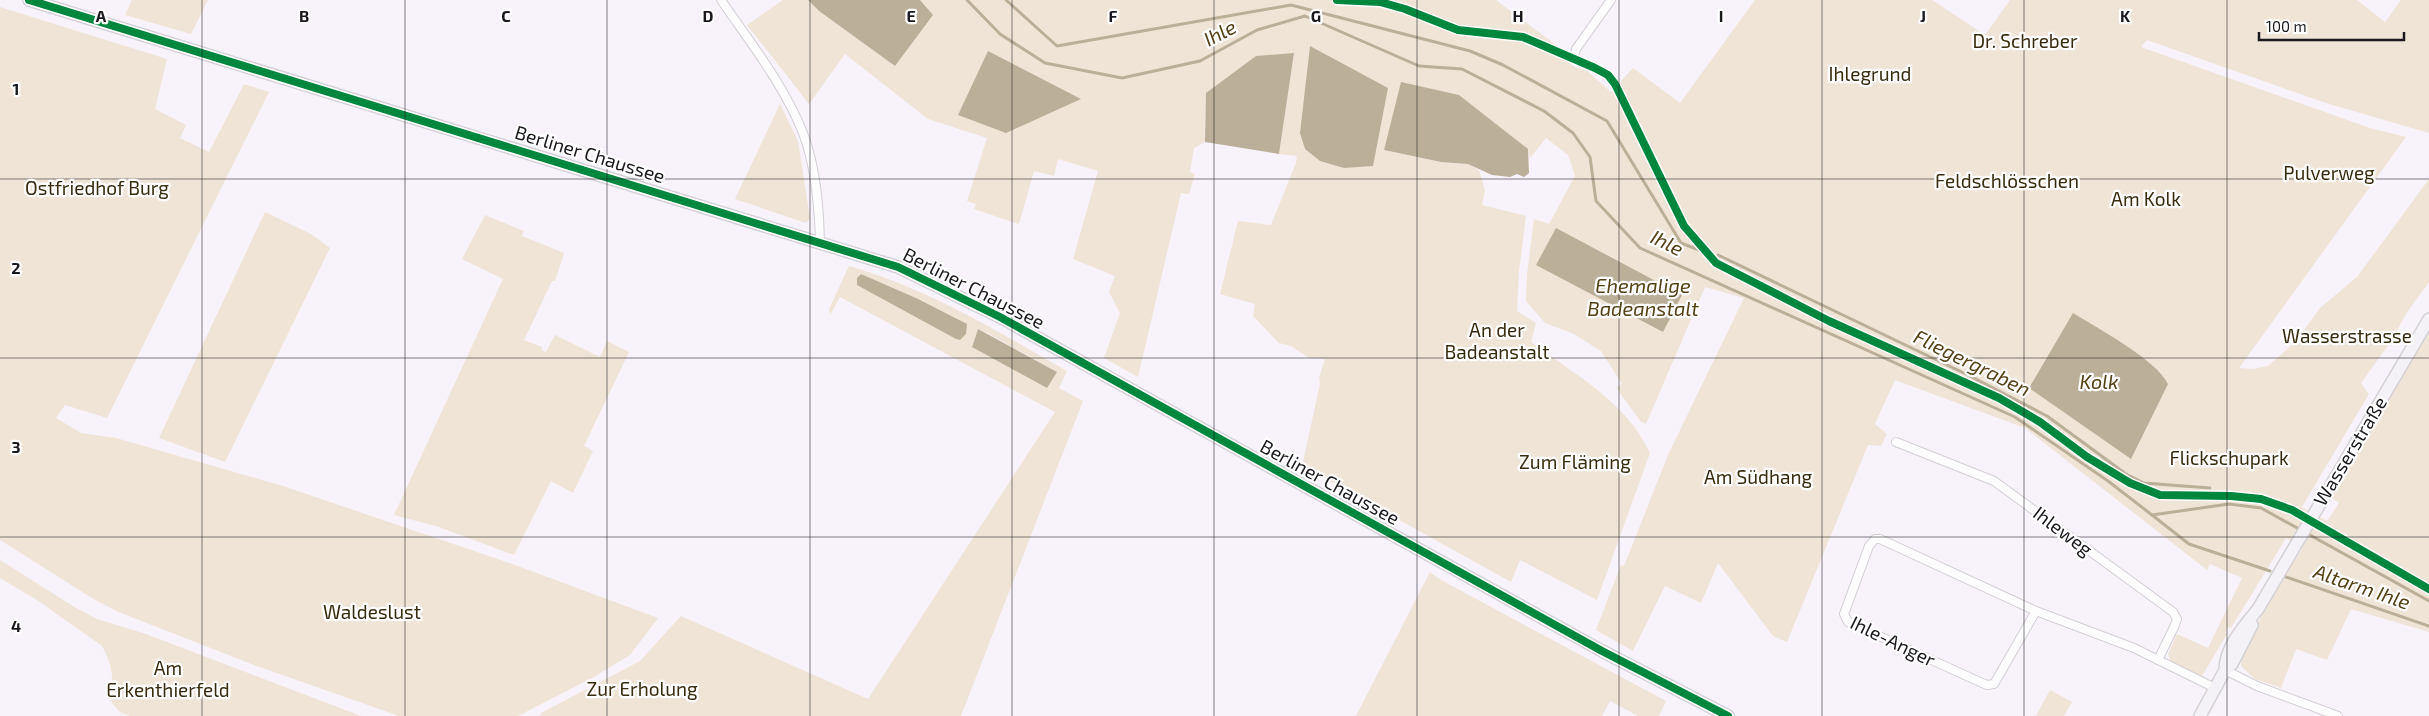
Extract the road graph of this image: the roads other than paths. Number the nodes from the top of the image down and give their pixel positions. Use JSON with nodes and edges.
{"nodes":[{"id":1,"x":29,"y":0,"type":"edge"},
{"id":2,"x":721,"y":0,"type":"edge"},
{"id":3,"x":1611,"y":0,"type":"edge"},
{"id":4,"x":1574,"y":58,"type":"dead end"},
{"id":5,"x":820,"y":242,"type":"junction"},
{"id":6,"x":2429,"y":319,"type":"edge"},
{"id":7,"x":1896,"y":442,"type":"dead end"},
{"id":8,"x":2036,"y":610,"type":"junction"},
{"id":9,"x":2158,"y":660,"type":"junction"},
{"id":10,"x":2225,"y":670,"type":"junction"},
{"id":11,"x":2214,"y":688,"type":"junction"},
{"id":12,"x":1728,"y":716,"type":"edge"},
{"id":13,"x":2200,"y":716,"type":"edge"},
{"id":14,"x":2338,"y":716,"type":"edge"}],
"edges":[{"from":1,"to":5,"type":"main road","name":"Berliner Chaussee"},
{"from":2,"to":5,"type":"street"},
{"from":3,"to":4,"type":"street"},
{"from":5,"to":12,"type":"main road","name":"Berliner Chaussee"},
{"from":6,"to":10,"type":"main road","name":"Wasserstraße"},
{"from":7,"to":9,"type":"street","name":"Ihleweg"},
{"from":8,"to":8,"type":"street","name":"Ihle-Anger"},
{"from":8,"to":9,"type":"street","name":"Ihle-Anger"},
{"from":9,"to":11,"type":"street","name":"Ihle-Anger"},
{"from":10,"to":11,"type":"main road","name":"Wasserstraße"},
{"from":10,"to":14,"type":"street"},
{"from":11,"to":13,"type":"main road","name":"Wasserstraße"}]}
